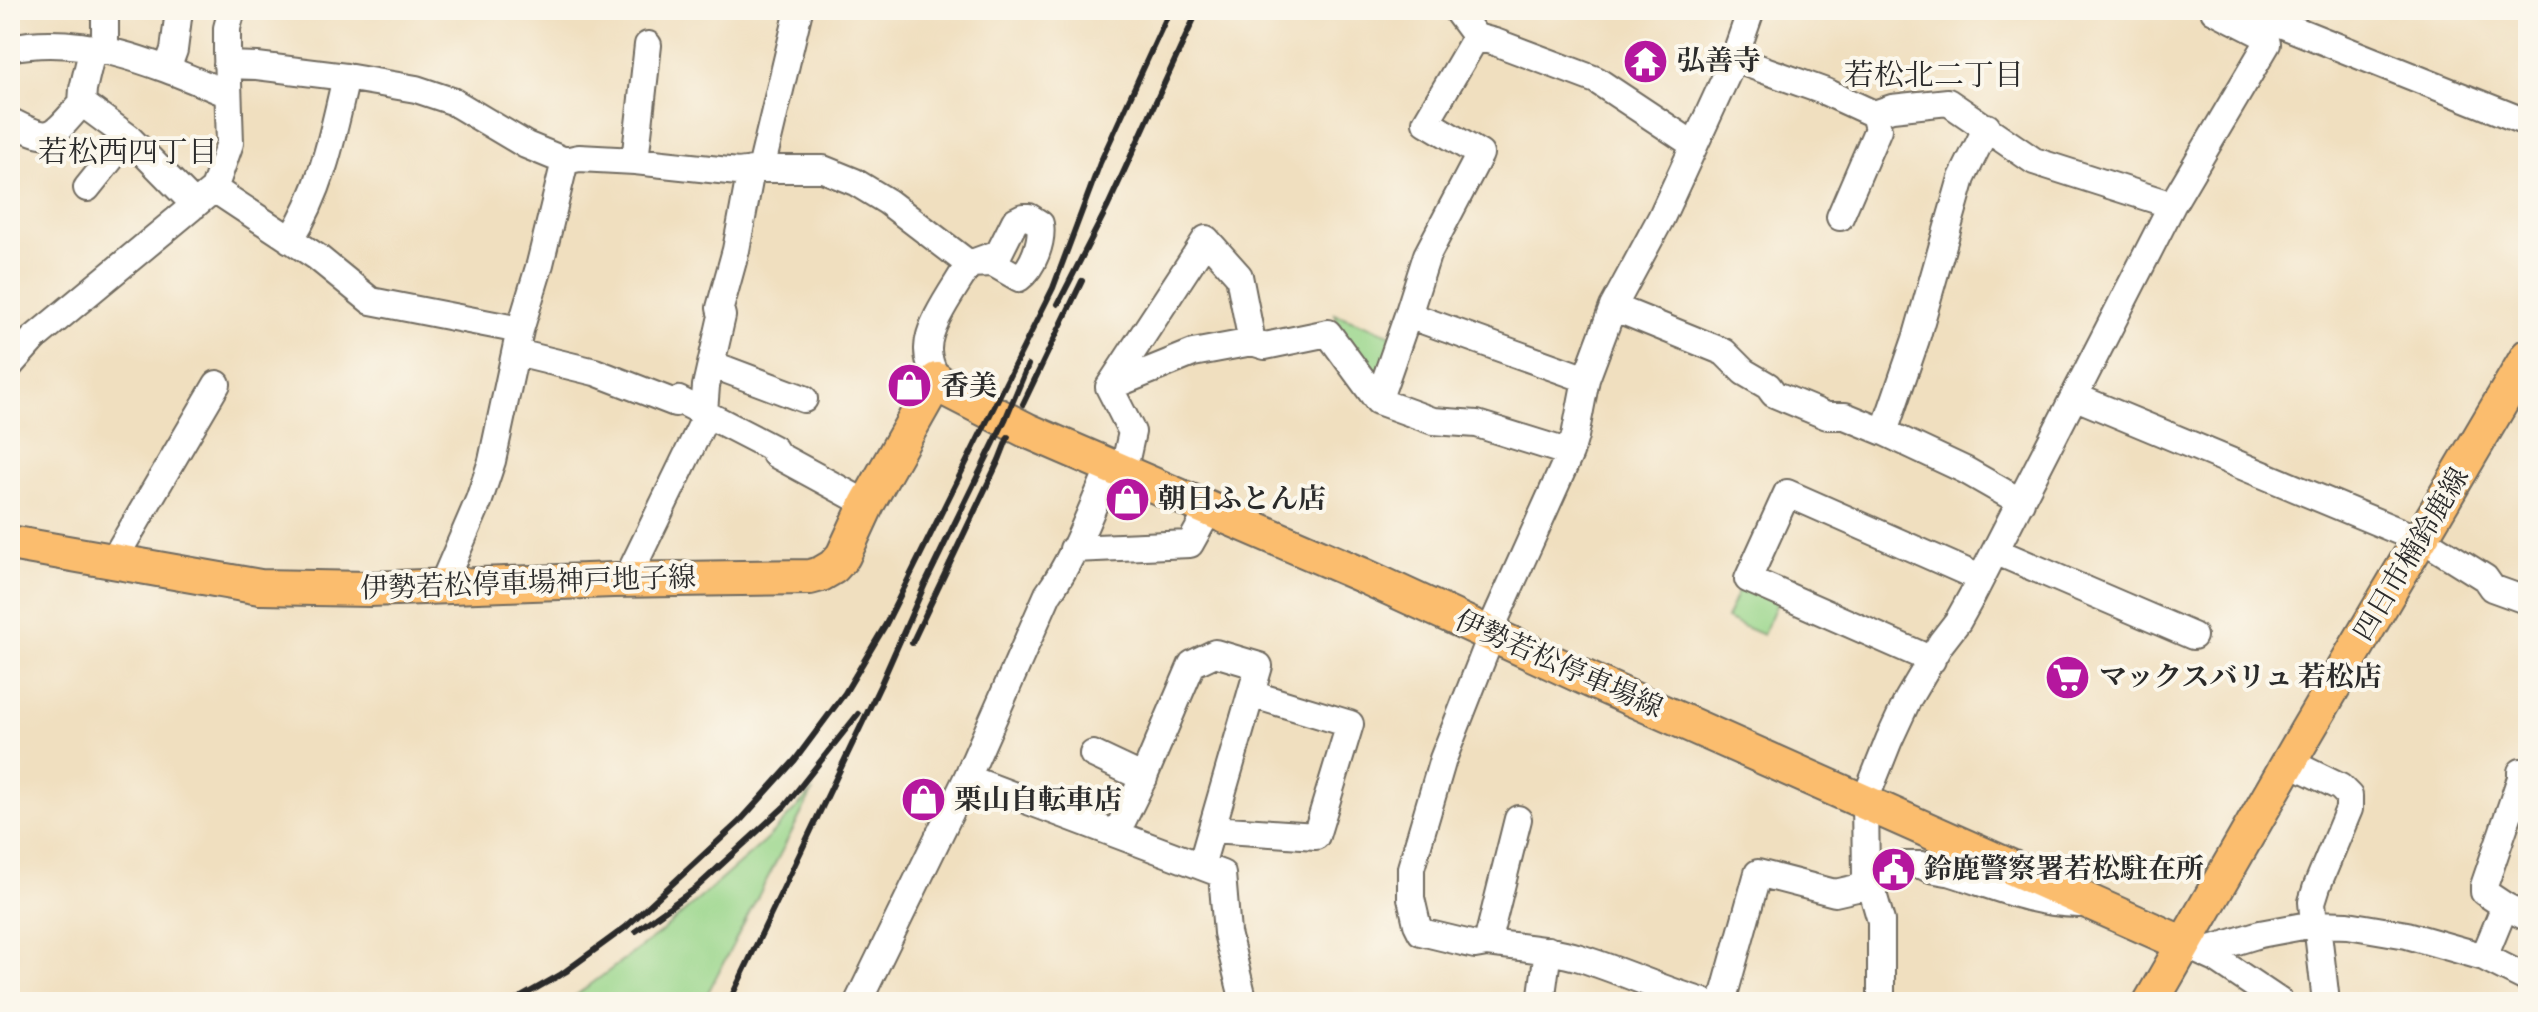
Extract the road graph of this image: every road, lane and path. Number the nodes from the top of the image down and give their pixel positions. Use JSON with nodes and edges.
{"nodes":[{"id":1,"x":105,"y":10,"type":"edge"},
{"id":2,"x":179,"y":10,"type":"edge"},
{"id":3,"x":232,"y":10,"type":"edge"},
{"id":4,"x":799,"y":10,"type":"edge"},
{"id":5,"x":1456,"y":10,"type":"edge"},
{"id":6,"x":1751,"y":10,"type":"edge"},
{"id":7,"x":2216,"y":11,"type":"edge"},
{"id":8,"x":2272,"y":22,"type":"edge"},
{"id":9,"x":1476,"y":37,"type":"junction"},
{"id":10,"x":648,"y":45,"type":"dead end"},
{"id":11,"x":10,"y":48,"type":"edge"},
{"id":12,"x":99,"y":49,"type":"junction"},
{"id":13,"x":1734,"y":59,"type":"junction"},
{"id":14,"x":227,"y":65,"type":"junction"},
{"id":15,"x":167,"y":69,"type":"junction"},
{"id":16,"x":346,"y":77,"type":"junction"},
{"id":17,"x":228,"y":94,"type":"junction"},
{"id":18,"x":82,"y":103,"type":"junction"},
{"id":19,"x":1874,"y":114,"type":"junction"},
{"id":20,"x":10,"y":121,"type":"edge"},
{"id":21,"x":2528,"y":123,"type":"edge"},
{"id":22,"x":1987,"y":127,"type":"junction"},
{"id":23,"x":128,"y":137,"type":"junction"},
{"id":24,"x":1694,"y":145,"type":"junction"},
{"id":25,"x":565,"y":161,"type":"junction"},
{"id":26,"x":635,"y":161,"type":"junction"},
{"id":27,"x":756,"y":170,"type":"junction"},
{"id":28,"x":87,"y":188,"type":"dead end"},
{"id":29,"x":204,"y":197,"type":"junction"},
{"id":30,"x":2172,"y":205,"type":"junction"},
{"id":31,"x":1840,"y":217,"type":"dead end"},
{"id":32,"x":290,"y":240,"type":"junction"},
{"id":33,"x":1613,"y":307,"type":"junction"},
{"id":34,"x":1408,"y":315,"type":"junction"},
{"id":35,"x":518,"y":342,"type":"junction"},
{"id":36,"x":1252,"y":342,"type":"junction"},
{"id":37,"x":2528,"y":356,"type":"edge"},
{"id":38,"x":711,"y":364,"type":"junction"},
{"id":39,"x":10,"y":365,"type":"edge"},
{"id":40,"x":1586,"y":379,"type":"junction"},
{"id":41,"x":937,"y":380,"type":"junction"},
{"id":42,"x":217,"y":384,"type":"dead end"},
{"id":43,"x":1109,"y":387,"type":"junction"},
{"id":44,"x":2076,"y":397,"type":"junction"},
{"id":45,"x":804,"y":399,"type":"dead end"},
{"id":46,"x":1378,"y":401,"type":"junction"},
{"id":47,"x":706,"y":413,"type":"junction"},
{"id":48,"x":1884,"y":432,"type":"junction"},
{"id":49,"x":1570,"y":453,"type":"junction"},
{"id":50,"x":1117,"y":470,"type":"junction"},
{"id":51,"x":2021,"y":502,"type":"junction"},
{"id":52,"x":867,"y":504,"type":"junction"},
{"id":53,"x":1209,"y":510,"type":"junction"},
{"id":54,"x":2420,"y":539,"type":"junction"},
{"id":55,"x":10,"y":543,"type":"edge"},
{"id":56,"x":1073,"y":549,"type":"junction"},
{"id":57,"x":1995,"y":551,"type":"junction"},
{"id":58,"x":113,"y":561,"type":"junction"},
{"id":59,"x":1980,"y":578,"type":"junction"},
{"id":60,"x":627,"y":579,"type":"junction"},
{"id":61,"x":442,"y":586,"type":"junction"},
{"id":62,"x":2528,"y":601,"type":"edge"},
{"id":63,"x":1491,"y":633,"type":"junction"},
{"id":64,"x":2193,"y":636,"type":"dead end"},
{"id":65,"x":1932,"y":660,"type":"junction"},
{"id":66,"x":1251,"y":694,"type":"junction"},
{"id":67,"x":1093,"y":754,"type":"dead end"},
{"id":68,"x":2289,"y":762,"type":"junction"},
{"id":69,"x":2521,"y":772,"type":"dead end"},
{"id":70,"x":967,"y":778,"type":"junction"},
{"id":71,"x":1144,"y":778,"type":"junction"},
{"id":72,"x":1865,"y":800,"type":"junction"},
{"id":73,"x":1518,"y":819,"type":"dead end"},
{"id":74,"x":1212,"y":829,"type":"junction"},
{"id":75,"x":1116,"y":834,"type":"junction"},
{"id":76,"x":1201,"y":866,"type":"junction"},
{"id":77,"x":1868,"y":875,"type":"junction"},
{"id":78,"x":2085,"y":900,"type":"junction"},
{"id":79,"x":2516,"y":912,"type":"edge"},
{"id":80,"x":2316,"y":924,"type":"junction"},
{"id":81,"x":1487,"y":943,"type":"junction"},
{"id":82,"x":2192,"y":948,"type":"junction"},
{"id":83,"x":1548,"y":950,"type":"junction"},
{"id":84,"x":2484,"y":957,"type":"junction"},
{"id":85,"x":2528,"y":979,"type":"edge"},
{"id":86,"x":858,"y":1002,"type":"edge"},
{"id":87,"x":1244,"y":1002,"type":"edge"},
{"id":88,"x":1541,"y":1002,"type":"edge"},
{"id":89,"x":1704,"y":1002,"type":"edge"},
{"id":90,"x":1722,"y":1002,"type":"edge"},
{"id":91,"x":1881,"y":1002,"type":"edge"},
{"id":92,"x":2151,"y":1002,"type":"edge"},
{"id":93,"x":2280,"y":1002,"type":"edge"},
{"id":94,"x":2326,"y":1002,"type":"edge"}],
"edges":[{"from":1,"to":12,"type":"street"},
{"from":2,"to":15,"type":"street"},
{"from":3,"to":14,"type":"street"},
{"from":4,"to":27,"type":"street"},
{"from":5,"to":9,"type":"street"},
{"from":6,"to":13,"type":"street"},
{"from":7,"to":8,"type":"street"},
{"from":8,"to":21,"type":"street"},
{"from":8,"to":30,"type":"street"},
{"from":9,"to":24,"type":"street"},
{"from":9,"to":34,"type":"street"},
{"from":10,"to":26,"type":"street"},
{"from":11,"to":12,"type":"street"},
{"from":12,"to":15,"type":"street"},
{"from":12,"to":18,"type":"street"},
{"from":13,"to":19,"type":"street"},
{"from":13,"to":24,"type":"street"},
{"from":14,"to":16,"type":"street"},
{"from":14,"to":17,"type":"street"},
{"from":15,"to":17,"type":"street"},
{"from":16,"to":25,"type":"street"},
{"from":16,"to":32,"type":"street"},
{"from":17,"to":29,"type":"street"},
{"from":18,"to":20,"type":"street"},
{"from":18,"to":23,"type":"street"},
{"from":19,"to":22,"type":"street"},
{"from":19,"to":31,"type":"street"},
{"from":22,"to":30,"type":"street"},
{"from":22,"to":48,"type":"street"},
{"from":23,"to":28,"type":"street"},
{"from":23,"to":29,"type":"street"},
{"from":24,"to":33,"type":"street"},
{"from":25,"to":26,"type":"street"},
{"from":25,"to":35,"type":"street"},
{"from":26,"to":27,"type":"street"},
{"from":27,"to":38,"type":"street"},
{"from":27,"to":41,"type":"street"},
{"from":29,"to":32,"type":"street"},
{"from":29,"to":39,"type":"street"},
{"from":30,"to":44,"type":"street"},
{"from":32,"to":35,"type":"street"},
{"from":33,"to":40,"type":"street"},
{"from":33,"to":48,"type":"street"},
{"from":34,"to":40,"type":"street"},
{"from":34,"to":46,"type":"street"},
{"from":35,"to":47,"type":"street"},
{"from":35,"to":61,"type":"street"},
{"from":36,"to":43,"type":"street"},
{"from":36,"to":43,"type":"street"},
{"from":36,"to":46,"type":"street"},
{"from":37,"to":54,"type":"main road","name":"四日市楠鈴鹿線"},
{"from":38,"to":45,"type":"street"},
{"from":38,"to":47,"type":"street"},
{"from":40,"to":49,"type":"street"},
{"from":41,"to":50,"type":"main road","name":"伊勢若松停車場線"},
{"from":41,"to":52,"type":"main road","name":"伊勢若松停車場神戸地子線"},
{"from":42,"to":58,"type":"street"},
{"from":43,"to":50,"type":"street"},
{"from":44,"to":51,"type":"street"},
{"from":44,"to":54,"type":"street"},
{"from":46,"to":49,"type":"street"},
{"from":47,"to":52,"type":"street"},
{"from":47,"to":60,"type":"street"},
{"from":48,"to":51,"type":"street"},
{"from":49,"to":63,"type":"street"},
{"from":50,"to":53,"type":"main road","name":"伊勢若松停車場線"},
{"from":50,"to":56,"type":"street"},
{"from":51,"to":57,"type":"street"},
{"from":52,"to":60,"type":"main road","name":"伊勢若松停車場神戸地子線"},
{"from":53,"to":56,"type":"street"},
{"from":53,"to":63,"type":"main road","name":"伊勢若松停車場線"},
{"from":54,"to":62,"type":"street"},
{"from":54,"to":68,"type":"main road","name":"四日市楠鈴鹿線"},
{"from":55,"to":58,"type":"main road","name":"伊勢若松停車場神戸地子線"},
{"from":56,"to":70,"type":"street"},
{"from":57,"to":59,"type":"street"},
{"from":57,"to":64,"type":"street"},
{"from":58,"to":61,"type":"main road","name":"伊勢若松停車場神戸地子線"},
{"from":59,"to":65,"type":"street"},
{"from":59,"to":65,"type":"street"},
{"from":60,"to":61,"type":"main road","name":"伊勢若松停車場神戸地子線"},
{"from":63,"to":72,"type":"main road","name":"伊勢若松停車場線"},
{"from":63,"to":81,"type":"street"},
{"from":65,"to":72,"type":"street"},
{"from":66,"to":71,"type":"street"},
{"from":66,"to":74,"type":"street"},
{"from":66,"to":74,"type":"street"},
{"from":67,"to":71,"type":"street"},
{"from":68,"to":80,"type":"street"},
{"from":68,"to":82,"type":"main road","name":"四日市楠鈴鹿線"},
{"from":69,"to":79,"type":"street"},
{"from":70,"to":75,"type":"street"},
{"from":70,"to":86,"type":"street"},
{"from":71,"to":75,"type":"street"},
{"from":72,"to":77,"type":"street"},
{"from":72,"to":78,"type":"main road","name":"伊勢若松停車場線"},
{"from":73,"to":81,"type":"street"},
{"from":74,"to":76,"type":"street"},
{"from":75,"to":76,"type":"street"},
{"from":76,"to":87,"type":"street"},
{"from":77,"to":78,"type":"street"},
{"from":77,"to":90,"type":"street"},
{"from":77,"to":91,"type":"street"},
{"from":78,"to":82,"type":"main road","name":"伊勢若松停車場線"},
{"from":79,"to":84,"type":"street"},
{"from":80,"to":82,"type":"street"},
{"from":80,"to":84,"type":"street"},
{"from":80,"to":94,"type":"street"},
{"from":81,"to":83,"type":"street"},
{"from":82,"to":92,"type":"main road","name":"四日市楠鈴鹿線"},
{"from":82,"to":93,"type":"street"},
{"from":83,"to":88,"type":"street"},
{"from":83,"to":89,"type":"street"},
{"from":84,"to":85,"type":"street"}]}
